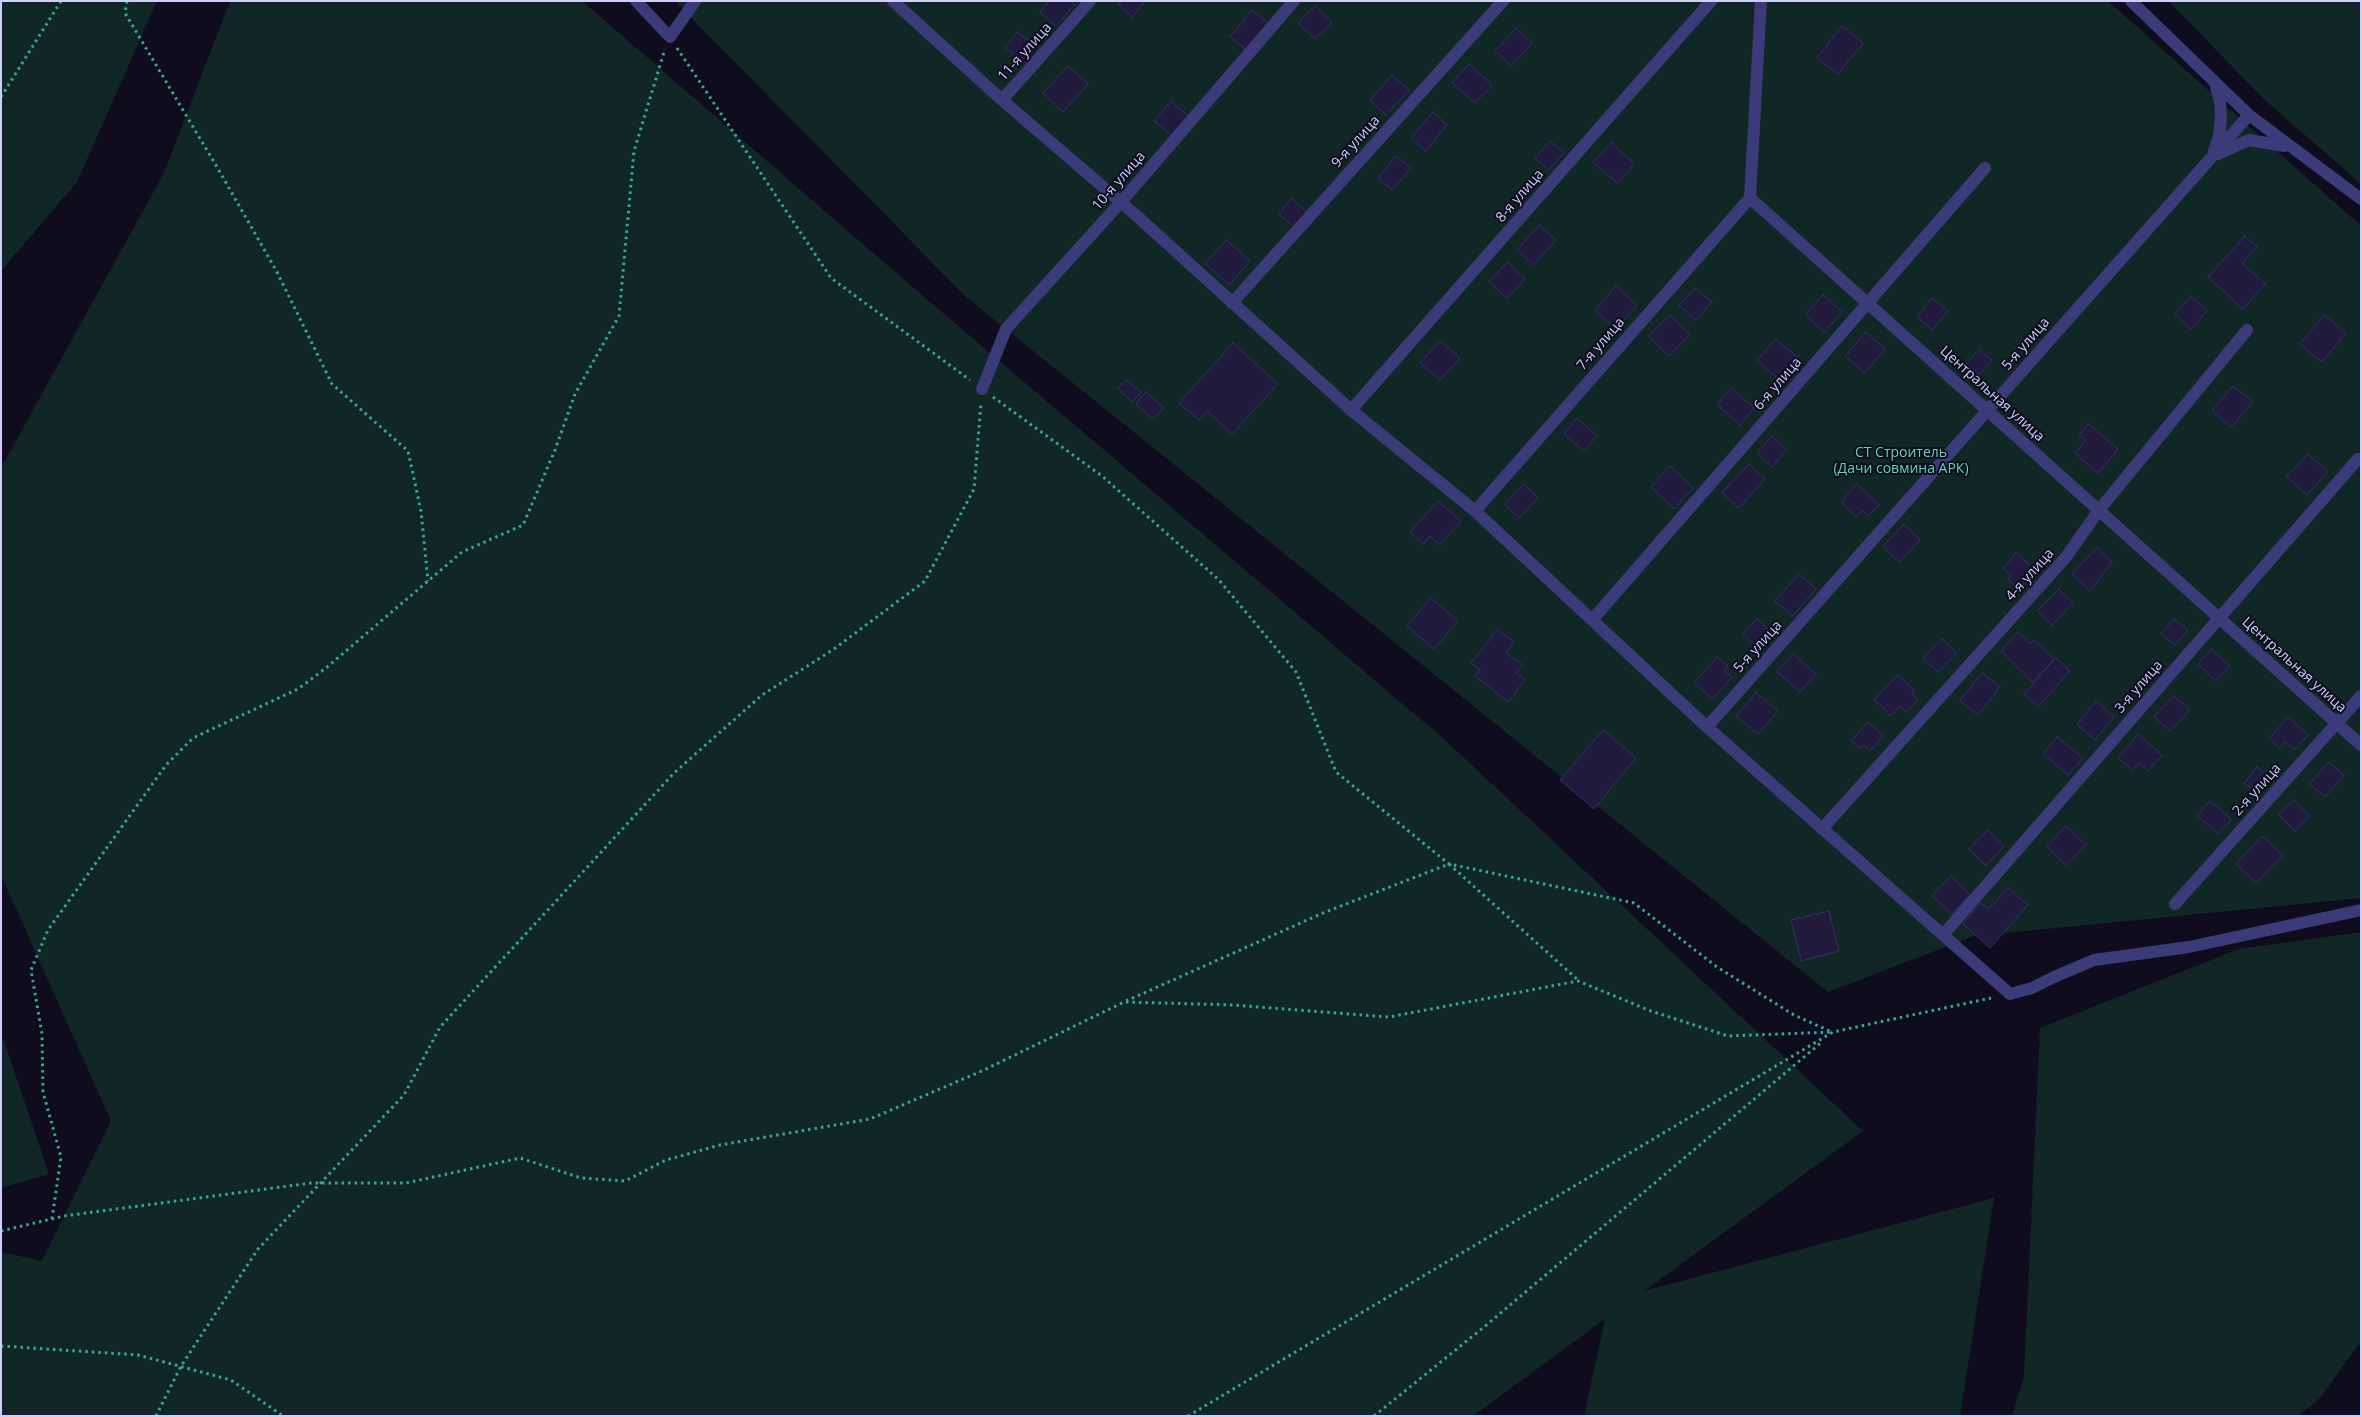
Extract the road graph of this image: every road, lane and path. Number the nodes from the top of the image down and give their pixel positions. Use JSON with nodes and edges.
{"nodes":[{"id":1,"x":61,"y":1,"type":"edge"},
{"id":2,"x":127,"y":1,"type":"edge"},
{"id":3,"x":636,"y":1,"type":"edge"},
{"id":4,"x":695,"y":1,"type":"edge"},
{"id":5,"x":893,"y":1,"type":"edge"},
{"id":6,"x":1090,"y":1,"type":"edge"},
{"id":7,"x":1294,"y":1,"type":"edge"},
{"id":8,"x":1503,"y":1,"type":"edge"},
{"id":9,"x":1711,"y":1,"type":"edge"},
{"id":10,"x":1761,"y":1,"type":"edge"},
{"id":11,"x":2130,"y":1,"type":"edge"},
{"id":12,"x":670,"y":36,"type":"junction"},
{"id":13,"x":2214,"y":82,"type":"junction"},
{"id":14,"x":1,"y":97,"type":"edge"},
{"id":15,"x":1002,"y":100,"type":"junction"},
{"id":16,"x":2249,"y":115,"type":"junction"},
{"id":17,"x":2290,"y":148,"type":"junction"},
{"id":18,"x":2211,"y":158,"type":"junction"},
{"id":19,"x":1985,"y":168,"type":"dead end"},
{"id":20,"x":1750,"y":198,"type":"junction"},
{"id":21,"x":2361,"y":200,"type":"edge"},
{"id":22,"x":1121,"y":202,"type":"junction"},
{"id":23,"x":1232,"y":303,"type":"junction"},
{"id":24,"x":1868,"y":303,"type":"junction"},
{"id":25,"x":2247,"y":330,"type":"dead end"},
{"id":26,"x":982,"y":389,"type":"junction"},
{"id":27,"x":1351,"y":410,"type":"junction"},
{"id":28,"x":1988,"y":410,"type":"junction"},
{"id":29,"x":2358,"y":459,"type":"dead end"},
{"id":30,"x":2099,"y":510,"type":"junction"},
{"id":31,"x":1475,"y":511,"type":"junction"},
{"id":32,"x":428,"y":581,"type":"junction"},
{"id":33,"x":2220,"y":618,"type":"junction"},
{"id":34,"x":1593,"y":619,"type":"junction"},
{"id":35,"x":2361,"y":696,"type":"edge"},
{"id":36,"x":2337,"y":724,"type":"junction"},
{"id":37,"x":1707,"y":727,"type":"junction"},
{"id":38,"x":2361,"y":744,"type":"edge"},
{"id":39,"x":1822,"y":828,"type":"junction"},
{"id":40,"x":1449,"y":864,"type":"junction"},
{"id":41,"x":2175,"y":904,"type":"dead end"},
{"id":42,"x":2361,"y":910,"type":"edge"},
{"id":43,"x":1943,"y":935,"type":"junction"},
{"id":44,"x":1578,"y":980,"type":"junction"},
{"id":45,"x":2010,"y":994,"type":"junction"},
{"id":46,"x":1124,"y":1002,"type":"junction"},
{"id":47,"x":1833,"y":1032,"type":"junction"},
{"id":48,"x":323,"y":1183,"type":"junction"},
{"id":49,"x":52,"y":1219,"type":"junction"},
{"id":50,"x":1,"y":1232,"type":"edge"},
{"id":51,"x":1,"y":1346,"type":"edge"},
{"id":52,"x":181,"y":1366,"type":"junction"},
{"id":53,"x":156,"y":1416,"type":"edge"},
{"id":54,"x":283,"y":1416,"type":"edge"},
{"id":55,"x":1188,"y":1416,"type":"edge"},
{"id":56,"x":1374,"y":1416,"type":"edge"}],
"edges":[{"from":1,"to":14,"type":"path"},
{"from":2,"to":32,"type":"path"},
{"from":3,"to":12,"type":"street"},
{"from":4,"to":12,"type":"street"},
{"from":5,"to":15,"type":"street"},
{"from":6,"to":15,"type":"street","name":"11-я улица"},
{"from":7,"to":22,"type":"street","name":"10-я улица"},
{"from":8,"to":23,"type":"street","name":"9-я улица"},
{"from":9,"to":27,"type":"street","name":"8-я улица"},
{"from":10,"to":20,"type":"street"},
{"from":11,"to":13,"type":"street"},
{"from":12,"to":26,"type":"path"},
{"from":12,"to":32,"type":"path"},
{"from":13,"to":16,"type":"street"},
{"from":13,"to":18,"type":"street"},
{"from":15,"to":22,"type":"street"},
{"from":16,"to":17,"type":"street"},
{"from":16,"to":18,"type":"street","name":"5-я улица"},
{"from":17,"to":18,"type":"street"},
{"from":17,"to":21,"type":"street"},
{"from":18,"to":28,"type":"street","name":"5-я улица"},
{"from":19,"to":24,"type":"street","name":"6-я улица"},
{"from":20,"to":24,"type":"street","name":"Центральная улица"},
{"from":20,"to":31,"type":"street","name":"7-я улица"},
{"from":22,"to":23,"type":"street"},
{"from":22,"to":26,"type":"street","name":"10-я улица"},
{"from":23,"to":27,"type":"street"},
{"from":24,"to":28,"type":"street","name":"Центральная улица"},
{"from":24,"to":34,"type":"street","name":"6-я улица"},
{"from":25,"to":30,"type":"street","name":"4-я улица"},
{"from":26,"to":40,"type":"path"},
{"from":26,"to":48,"type":"path"},
{"from":27,"to":31,"type":"street"},
{"from":28,"to":30,"type":"street","name":"Центральная улица"},
{"from":28,"to":37,"type":"street","name":"5-я улица"},
{"from":29,"to":33,"type":"street","name":"3-я улица"},
{"from":30,"to":33,"type":"street","name":"Центральная улица"},
{"from":30,"to":39,"type":"street","name":"4-я улица"},
{"from":31,"to":34,"type":"street"},
{"from":32,"to":49,"type":"path"},
{"from":33,"to":36,"type":"street","name":"Центральная улица"},
{"from":33,"to":43,"type":"street","name":"3-я улица"},
{"from":34,"to":37,"type":"street"},
{"from":35,"to":36,"type":"street","name":"2-я улица"},
{"from":36,"to":38,"type":"street","name":"Центральная улица"},
{"from":36,"to":41,"type":"street","name":"2-я улица"},
{"from":37,"to":39,"type":"street"},
{"from":39,"to":43,"type":"street"},
{"from":40,"to":44,"type":"path"},
{"from":40,"to":46,"type":"path"},
{"from":40,"to":47,"type":"path"},
{"from":42,"to":45,"type":"street"},
{"from":43,"to":45,"type":"street"},
{"from":44,"to":46,"type":"path"},
{"from":44,"to":47,"type":"path"},
{"from":45,"to":47,"type":"path"},
{"from":46,"to":48,"type":"path"},
{"from":47,"to":55,"type":"path"},
{"from":47,"to":56,"type":"path"},
{"from":48,"to":49,"type":"path"},
{"from":48,"to":52,"type":"path"},
{"from":49,"to":50,"type":"path"},
{"from":51,"to":52,"type":"path"},
{"from":52,"to":53,"type":"path"},
{"from":52,"to":54,"type":"path"}]}
